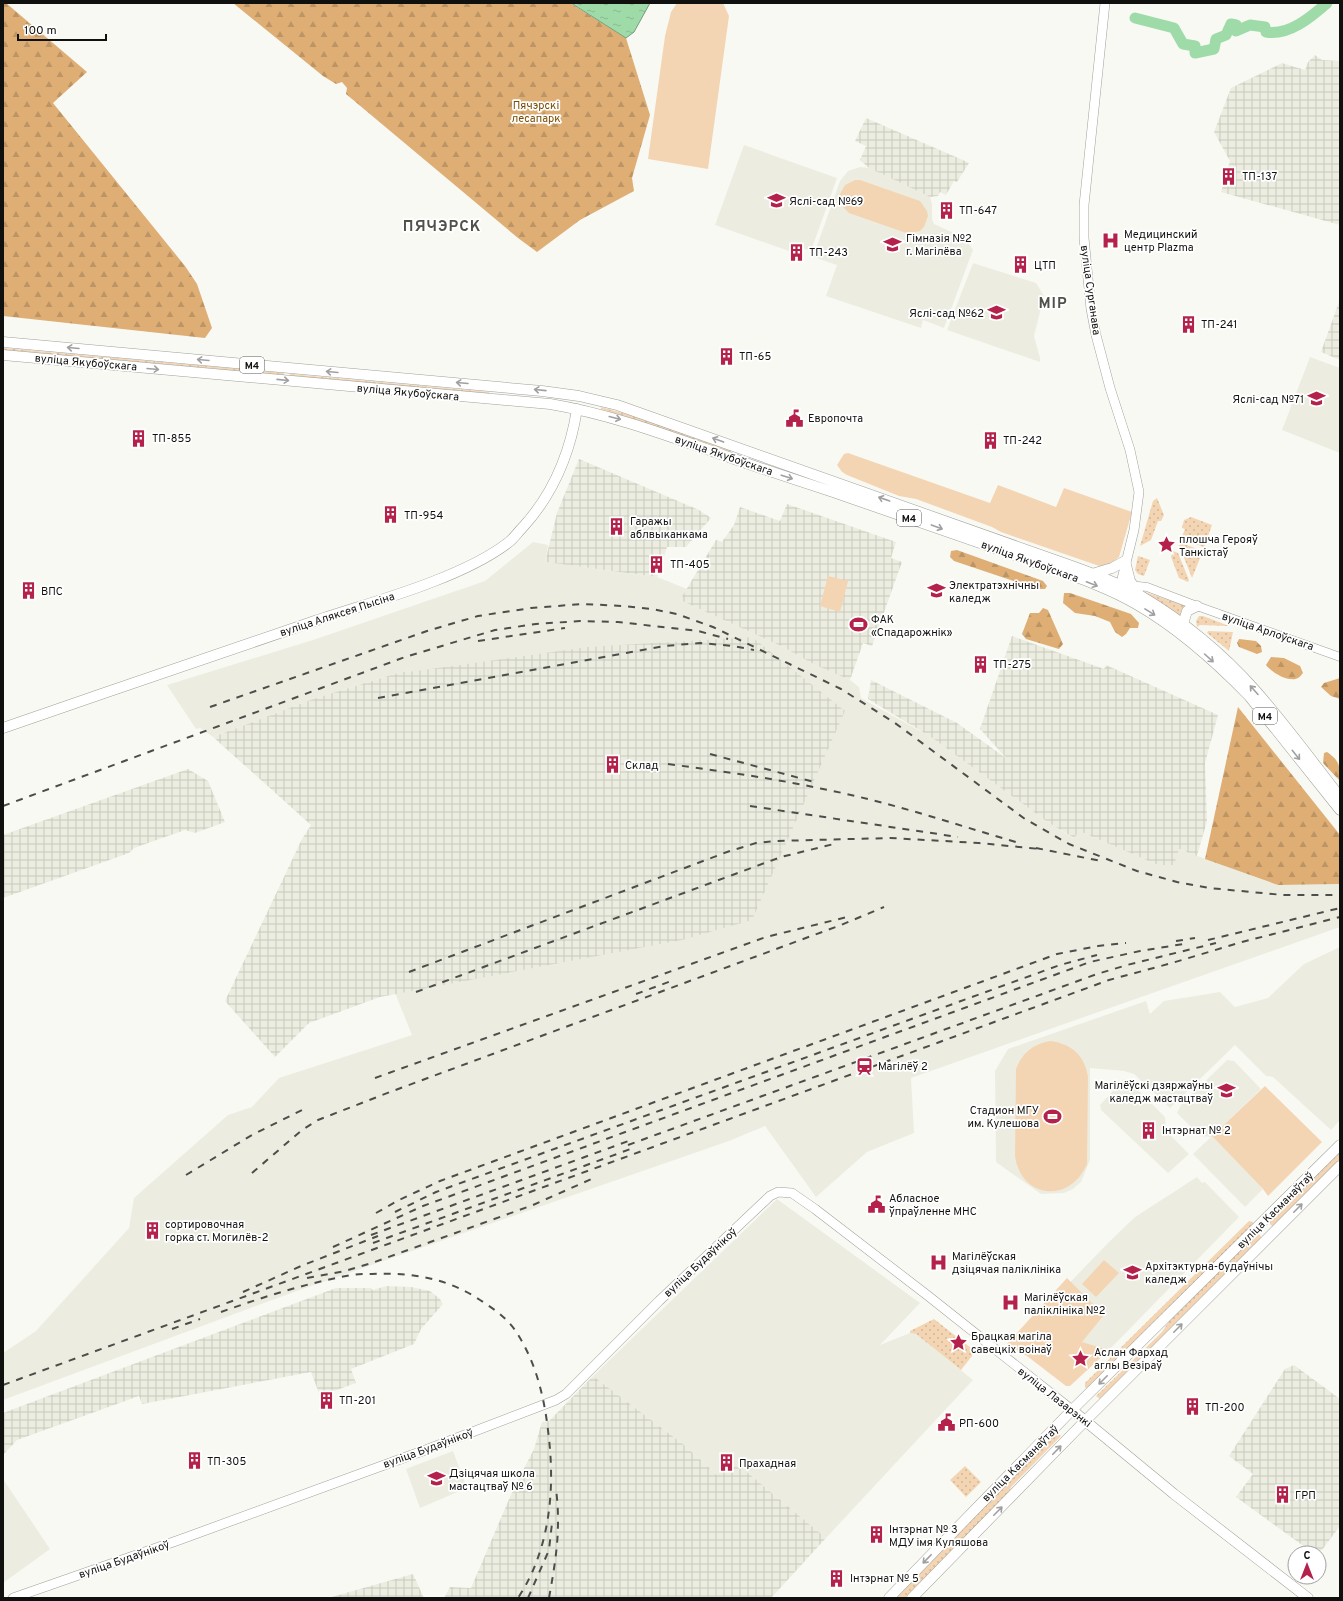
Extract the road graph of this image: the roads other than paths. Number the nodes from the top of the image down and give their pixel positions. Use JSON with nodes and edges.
{"nodes":[{"id":1,"x":1105,"y":3,"type":"edge"},
{"id":2,"x":3,"y":342,"type":"edge"},
{"id":3,"x":3,"y":355,"type":"edge"},
{"id":4,"x":579,"y":396,"type":"junction"},
{"id":5,"x":577,"y":409,"type":"junction"},
{"id":6,"x":1125,"y":561,"type":"junction"},
{"id":7,"x":1092,"y":574,"type":"junction"},
{"id":8,"x":1133,"y":585,"type":"junction"},
{"id":9,"x":1119,"y":590,"type":"junction"},
{"id":10,"x":1141,"y":596,"type":"junction"},
{"id":11,"x":1197,"y":606,"type":"junction"},
{"id":12,"x":1181,"y":628,"type":"junction"},
{"id":13,"x":1340,"y":657,"type":"edge"},
{"id":14,"x":3,"y":728,"type":"edge"},
{"id":15,"x":1340,"y":797,"type":"edge"},
{"id":16,"x":1340,"y":810,"type":"edge"},
{"id":17,"x":1340,"y":1145,"type":"edge"},
{"id":18,"x":1340,"y":1166,"type":"edge"},
{"id":19,"x":778,"y":1192,"type":"joint"},
{"id":20,"x":1072,"y":1410,"type":"junction"},
{"id":21,"x":1085,"y":1421,"type":"junction"},
{"id":22,"x":13,"y":1598,"type":"edge"},
{"id":23,"x":889,"y":1598,"type":"edge"},
{"id":24,"x":912,"y":1598,"type":"edge"},
{"id":25,"x":1308,"y":1598,"type":"edge"}],
"edges":[{"from":1,"to":6,"type":"main road","name":"вуліца Сурганава"},
{"from":4,"to":2,"type":"main road","name":"вуліца Якубоўскага","number":"М4","one_way":true},
{"from":3,"to":5,"type":"main road","name":"вуліца Якубоўскага","number":"М4","one_way":true},
{"from":4,"to":5,"type":"main road","name":"вуліца Аляксея Пысіна"},
{"from":7,"to":4,"type":"main road","name":"вуліца Якубоўскага","number":"М4","one_way":true},
{"from":5,"to":9,"type":"main road","name":"вуліца Якубоўскага","number":"М4","one_way":true},
{"from":5,"to":14,"type":"main road","name":"вуліца Аляксея Пысіна"},
{"from":6,"to":7,"type":"main road"},
{"from":6,"to":8,"type":"main road"},
{"from":6,"to":9,"type":"main road","name":"вуліца Сурганава"},
{"from":7,"to":9,"type":"main road","name":"вуліца Якубоўскага","number":"М4"},
{"from":8,"to":9,"type":"street","name":"вуліца Арлоўскага"},
{"from":8,"to":10,"type":"main road"},
{"from":8,"to":11,"type":"street","name":"вуліца Арлоўскага"},
{"from":9,"to":10,"type":"main road","name":"вуліца Якубоўскага","number":"М4"},
{"from":9,"to":12,"type":"main road","name":"вуліца Якубоўскага","number":"М4","one_way":true},
{"from":10,"to":12,"type":"main road","name":"вуліца Якубоўскага","number":"М4"},
{"from":11,"to":12,"type":"main road"},
{"from":11,"to":13,"type":"street","name":"вуліца Арлоўскага"},
{"from":15,"to":12,"type":"main road","name":"вуліца Якубоўскага","number":"М4","one_way":true},
{"from":12,"to":16,"type":"main road","name":"вуліца Якубоўскага","number":"М4","one_way":true},
{"from":17,"to":20,"type":"main road","name":"вуліца Касманаўтаў","one_way":true},
{"from":21,"to":18,"type":"main road","name":"вуліца Касманаўтаў","one_way":true},
{"from":19,"to":20,"type":"main road","name":"вуліца Лазарэнкі"},
{"from":19,"to":22,"type":"main road","name":"вуліца Будаўнікоў"},
{"from":20,"to":21,"type":"main road","name":"вуліца Лазарэнкі"},
{"from":20,"to":23,"type":"main road","name":"вуліца Касманаўтаў","one_way":true},
{"from":24,"to":21,"type":"main road","name":"вуліца Касманаўтаў","one_way":true},
{"from":21,"to":25,"type":"main road","name":"вуліца Лазарэнкі"}]}
